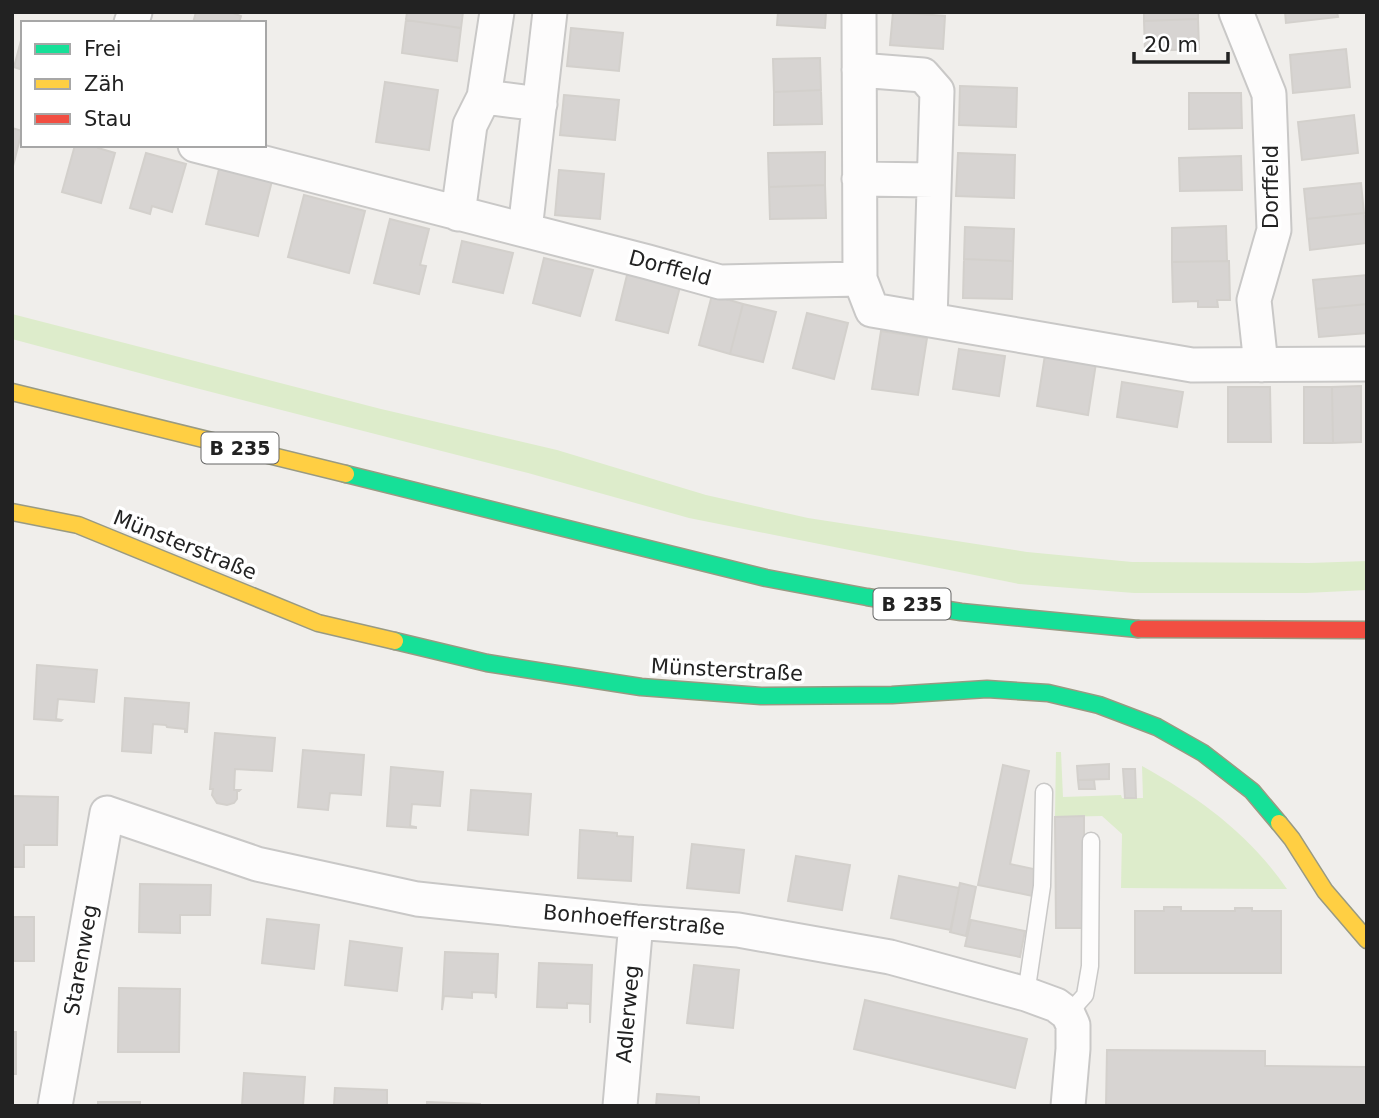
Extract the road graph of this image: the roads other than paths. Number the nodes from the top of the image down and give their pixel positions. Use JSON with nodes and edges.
{"nodes":[{"id":1,"x":497,"y":12,"type":"edge"},
{"id":2,"x":550,"y":12,"type":"edge"},
{"id":3,"x":859,"y":12,"type":"edge"},
{"id":4,"x":1236,"y":12,"type":"edge"},
{"id":5,"x":859,"y":71,"type":"junction"},
{"id":6,"x":484,"y":97,"type":"junction"},
{"id":7,"x":540,"y":104,"type":"junction"},
{"id":8,"x":203,"y":147,"type":"edge"},
{"id":9,"x":859,"y":179,"type":"junction"},
{"id":10,"x":934,"y":180,"type":"junction"},
{"id":11,"x":458,"y":214,"type":"junction"},
{"id":12,"x":525,"y":230,"type":"junction"},
{"id":13,"x":860,"y":279,"type":"junction"},
{"id":14,"x":930,"y":320,"type":"junction"},
{"id":15,"x":1367,"y":364,"type":"edge"},
{"id":16,"x":1261,"y":365,"type":"junction"},
{"id":17,"x":12,"y":392,"type":"edge"},
{"id":18,"x":12,"y":512,"type":"edge"},
{"id":19,"x":1367,"y":630,"type":"edge"},
{"id":20,"x":1044,"y":792,"type":"dead end"},
{"id":21,"x":107,"y":813,"type":"joint"},
{"id":22,"x":1091,"y":841,"type":"dead end"},
{"id":23,"x":636,"y":922,"type":"junction"},
{"id":24,"x":1367,"y":940,"type":"edge"},
{"id":25,"x":1026,"y":994,"type":"junction"},
{"id":26,"x":1068,"y":1014,"type":"junction"},
{"id":27,"x":55,"y":1106,"type":"edge"},
{"id":28,"x":620,"y":1106,"type":"edge"},
{"id":29,"x":1068,"y":1106,"type":"edge"}],
"edges":[{"from":1,"to":6,"type":"street"},
{"from":2,"to":7,"type":"street"},
{"from":3,"to":5,"type":"street"},
{"from":4,"to":16,"type":"street","name":"Dorffeld"},
{"from":5,"to":9,"type":"street"},
{"from":5,"to":10,"type":"street"},
{"from":6,"to":7,"type":"street"},
{"from":6,"to":11,"type":"street"},
{"from":7,"to":12,"type":"street"},
{"from":8,"to":11,"type":"street","name":"Dorffeld"},
{"from":9,"to":10,"type":"street"},
{"from":9,"to":13,"type":"street"},
{"from":10,"to":14,"type":"street"},
{"from":11,"to":12,"type":"street","name":"Dorffeld"},
{"from":12,"to":13,"type":"street","name":"Dorffeld"},
{"from":13,"to":14,"type":"street"},
{"from":14,"to":16,"type":"street"},
{"from":15,"to":16,"type":"street"},
{"from":17,"to":19,"type":"street","number":"B 235"},
{"from":18,"to":24,"type":"street","name":"Münsterstraße"},
{"from":20,"to":25,"type":"lane"},
{"from":21,"to":23,"type":"street","name":"Bonhoefferstraße"},
{"from":21,"to":27,"type":"street","name":"Starenweg"},
{"from":22,"to":26,"type":"lane"},
{"from":23,"to":25,"type":"street","name":"Bonhoefferstraße"},
{"from":23,"to":28,"type":"street","name":"Adlerweg"},
{"from":25,"to":26,"type":"street","name":"Bonhoefferstraße"},
{"from":26,"to":29,"type":"street"}]}
